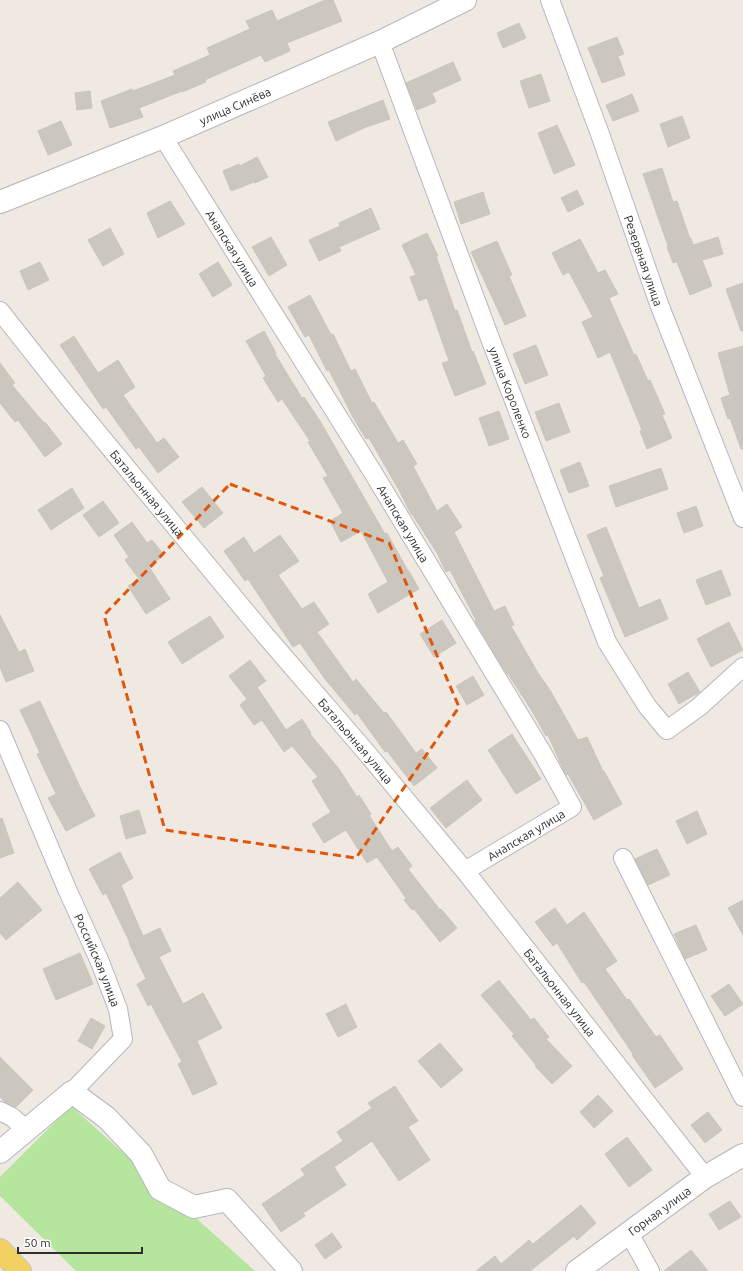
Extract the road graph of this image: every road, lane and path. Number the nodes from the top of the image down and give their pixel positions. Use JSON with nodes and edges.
{"nodes":[{"id":1,"x":465,"y":0,"type":"edge"},
{"id":2,"x":550,"y":0,"type":"edge"},
{"id":3,"x":380,"y":42,"type":"junction"},
{"id":4,"x":163,"y":137,"type":"junction"},
{"id":5,"x":0,"y":202,"type":"edge"},
{"id":6,"x":0,"y":311,"type":"edge"},
{"id":7,"x":743,"y":518,"type":"edge"},
{"id":8,"x":743,"y":667,"type":"edge"},
{"id":9,"x":2,"y":739,"type":"edge"},
{"id":10,"x":623,"y":858,"type":"dead end"},
{"id":11,"x":465,"y":871,"type":"junction"},
{"id":12,"x":72,"y":1092,"type":"junction"},
{"id":13,"x":743,"y":1097,"type":"edge"},
{"id":14,"x":0,"y":1110,"type":"edge"},
{"id":15,"x":27,"y":1130,"type":"junction"},
{"id":16,"x":0,"y":1152,"type":"edge"},
{"id":17,"x":743,"y":1155,"type":"edge"},
{"id":18,"x":705,"y":1177,"type":"junction"},
{"id":19,"x":629,"y":1233,"type":"junction"},
{"id":20,"x":0,"y":1250,"type":"edge"},
{"id":21,"x":20,"y":1271,"type":"edge"},
{"id":22,"x":291,"y":1271,"type":"edge"},
{"id":23,"x":578,"y":1271,"type":"edge"},
{"id":24,"x":650,"y":1271,"type":"edge"}],
"edges":[{"from":1,"to":3,"type":"main road","name":"улица Синёва"},
{"from":2,"to":7,"type":"street","name":"Резервная улица"},
{"from":3,"to":4,"type":"main road","name":"улица Синёва"},
{"from":3,"to":8,"type":"street","name":"улица Короленко"},
{"from":4,"to":5,"type":"main road","name":"улица Синёва"},
{"from":4,"to":11,"type":"street","name":"Анапская улица"},
{"from":6,"to":11,"type":"street","name":"Батальонная улица"},
{"from":9,"to":12,"type":"street","name":"Российская улица"},
{"from":10,"to":13,"type":"street"},
{"from":11,"to":18,"type":"street","name":"Батальонная улица"},
{"from":12,"to":15,"type":"main road","name":"Российская улица"},
{"from":12,"to":22,"type":"main road"},
{"from":14,"to":15,"type":"street"},
{"from":15,"to":16,"type":"main road","name":"Российская улица"},
{"from":17,"to":18,"type":"main road","name":"Горная улица"},
{"from":18,"to":19,"type":"main road","name":"Горная улица"},
{"from":19,"to":23,"type":"main road","name":"Горная улица"},
{"from":19,"to":24,"type":"street"},
{"from":20,"to":21,"type":"main road"}]}
